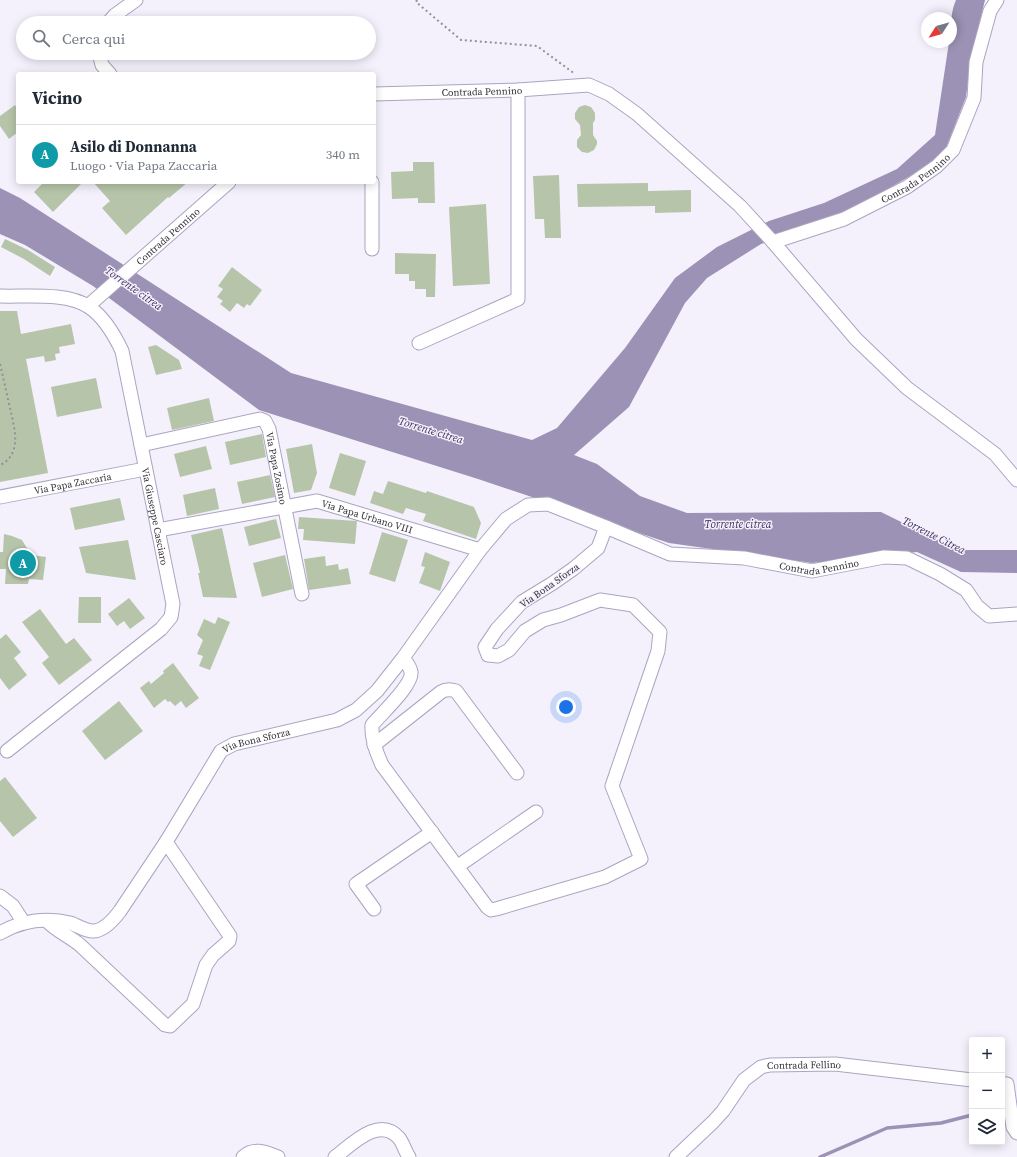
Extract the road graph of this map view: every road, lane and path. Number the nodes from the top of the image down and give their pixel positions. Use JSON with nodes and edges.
{"nodes":[{"id":1,"x":136,"y":0,"type":"edge"},
{"id":2,"x":417,"y":0,"type":"edge"},
{"id":3,"x":997,"y":0,"type":"edge"},
{"id":4,"x":114,"y":16,"type":"edge"},
{"id":5,"x":101,"y":60,"type":"edge"},
{"id":6,"x":108,"y":72,"type":"edge"},
{"id":7,"x":589,"y":85,"type":"junction"},
{"id":8,"x":518,"y":90,"type":"junction"},
{"id":9,"x":376,"y":94,"type":"edge"},
{"id":10,"x":227,"y":184,"type":"edge"},
{"id":11,"x":372,"y":184,"type":"edge"},
{"id":12,"x":773,"y":242,"type":"junction"},
{"id":13,"x":372,"y":249,"type":"dead end"},
{"id":14,"x":0,"y":296,"type":"edge"},
{"id":15,"x":88,"y":306,"type":"junction"},
{"id":16,"x":419,"y":343,"type":"dead end"},
{"id":17,"x":0,"y":364,"type":"edge"},
{"id":18,"x":141,"y":445,"type":"junction"},
{"id":19,"x":0,"y":464,"type":"edge"},
{"id":20,"x":146,"y":469,"type":"junction"},
{"id":21,"x":1017,"y":480,"type":"edge"},
{"id":22,"x":0,"y":497,"type":"edge"},
{"id":23,"x":285,"y":506,"type":"junction"},
{"id":24,"x":606,"y":527,"type":"junction"},
{"id":25,"x":158,"y":530,"type":"junction"},
{"id":26,"x":480,"y":550,"type":"junction"},
{"id":27,"x":302,"y":594,"type":"dead end"},
{"id":28,"x":1017,"y":614,"type":"edge"},
{"id":29,"x":403,"y":658,"type":"junction"},
{"id":30,"x":374,"y":745,"type":"junction"},
{"id":31,"x":7,"y":751,"type":"dead end"},
{"id":32,"x":517,"y":773,"type":"dead end"},
{"id":33,"x":536,"y":812,"type":"dead end"},
{"id":34,"x":432,"y":832,"type":"junction"},
{"id":35,"x":166,"y":842,"type":"junction"},
{"id":36,"x":458,"y":866,"type":"junction"},
{"id":37,"x":0,"y":896,"type":"edge"},
{"id":38,"x":374,"y":909,"type":"dead end"},
{"id":39,"x":47,"y":921,"type":"junction"},
{"id":40,"x":24,"y":923,"type":"junction"},
{"id":41,"x":0,"y":933,"type":"edge"},
{"id":42,"x":969,"y":1080,"type":"edge"},
{"id":43,"x":1009,"y":1084,"type":"edge"},
{"id":44,"x":1015,"y":1130,"type":"edge"},
{"id":45,"x":243,"y":1157,"type":"edge"},
{"id":46,"x":278,"y":1157,"type":"edge"},
{"id":47,"x":335,"y":1157,"type":"edge"},
{"id":48,"x":408,"y":1157,"type":"edge"},
{"id":49,"x":676,"y":1157,"type":"edge"}],
"edges":[{"from":1,"to":4,"type":"street"},
{"from":2,"to":7,"type":"path"},
{"from":3,"to":12,"type":"street","name":"Contrada Pennino"},
{"from":5,"to":6,"type":"street"},
{"from":7,"to":8,"type":"street","name":"Contrada Pennino"},
{"from":7,"to":12,"type":"street","name":"Contrada Pennino"},
{"from":8,"to":9,"type":"street","name":"Contrada Pennino"},
{"from":8,"to":16,"type":"street"},
{"from":10,"to":15,"type":"street","name":"Contrada Pennino"},
{"from":11,"to":13,"type":"street"},
{"from":12,"to":21,"type":"street","name":"Contrada Pennino"},
{"from":14,"to":15,"type":"street","name":"Via Giuseppe Casciaro"},
{"from":15,"to":18,"type":"street","name":"Via Giuseppe Casciaro"},
{"from":17,"to":19,"type":"path"},
{"from":18,"to":20,"type":"street","name":"Via Giuseppe Casciaro"},
{"from":18,"to":23,"type":"street","name":"Via Papa Zosimo"},
{"from":20,"to":22,"type":"street","name":"Via Papa Zaccaria"},
{"from":20,"to":25,"type":"street","name":"Via Giuseppe Casciaro"},
{"from":23,"to":25,"type":"street","name":"Via Papa Urbano VIII"},
{"from":23,"to":26,"type":"street","name":"Via Papa Urbano VIII"},
{"from":23,"to":27,"type":"street","name":"Via Papa Zosimo"},
{"from":24,"to":26,"type":"street","name":"Via Bona Sforza"},
{"from":24,"to":28,"type":"street","name":"Contrada Pennino"},
{"from":24,"to":36,"type":"street","name":"Via Bona Sforza"},
{"from":25,"to":31,"type":"street","name":"Via Giuseppe Casciaro"},
{"from":26,"to":29,"type":"street","name":"Via Bona Sforza"},
{"from":29,"to":30,"type":"street"},
{"from":29,"to":35,"type":"street","name":"Via Bona Sforza"},
{"from":30,"to":32,"type":"street"},
{"from":30,"to":34,"type":"street"},
{"from":33,"to":36,"type":"street"},
{"from":34,"to":36,"type":"street"},
{"from":34,"to":38,"type":"street"},
{"from":35,"to":39,"type":"street","name":"Via Bona Sforza"},
{"from":35,"to":39,"type":"street"},
{"from":37,"to":40,"type":"street"},
{"from":39,"to":40,"type":"street","name":"Via Bona Sforza"},
{"from":40,"to":41,"type":"street","name":"Via Bona Sforza"},
{"from":42,"to":49,"type":"street","name":"Contrada Fellino"},
{"from":43,"to":44,"type":"street"},
{"from":45,"to":46,"type":"street"},
{"from":47,"to":48,"type":"street"}]}
